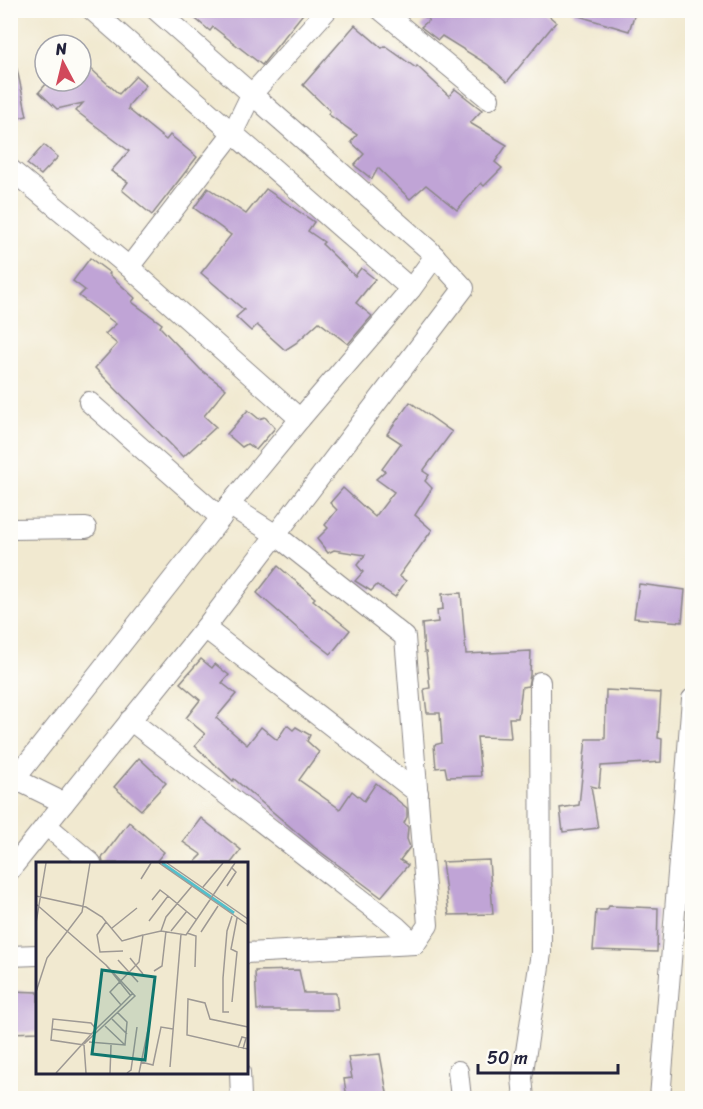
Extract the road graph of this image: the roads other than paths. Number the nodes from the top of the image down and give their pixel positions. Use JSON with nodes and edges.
{"nodes":[{"id":1,"x":92,"y":10,"type":"edge"},
{"id":2,"x":156,"y":10,"type":"edge"},
{"id":3,"x":327,"y":10,"type":"edge"},
{"id":4,"x":381,"y":10,"type":"edge"},
{"id":5,"x":251,"y":95,"type":"junction"},
{"id":6,"x":489,"y":99,"type":"dead end"},
{"id":7,"x":232,"y":134,"type":"junction"},
{"id":8,"x":10,"y":169,"type":"edge"},
{"id":9,"x":435,"y":256,"type":"junction"},
{"id":10,"x":129,"y":267,"type":"junction"},
{"id":11,"x":411,"y":289,"type":"junction"},
{"id":12,"x":89,"y":402,"type":"dead end"},
{"id":13,"x":300,"y":419,"type":"junction"},
{"id":14,"x":225,"y":511,"type":"junction"},
{"id":15,"x":86,"y":528,"type":"dead end"},
{"id":16,"x":10,"y":529,"type":"edge"},
{"id":17,"x":276,"y":535,"type":"junction"},
{"id":18,"x":205,"y":628,"type":"junction"},
{"id":19,"x":540,"y":682,"type":"dead end"},
{"id":20,"x":693,"y":699,"type":"edge"},
{"id":21,"x":129,"y":720,"type":"junction"},
{"id":22,"x":12,"y":780,"type":"edge"},
{"id":23,"x":418,"y":793,"type":"junction"},
{"id":24,"x":64,"y":803,"type":"junction"},
{"id":25,"x":46,"y":825,"type":"junction"},
{"id":26,"x":90,"y":862,"type":"edge"},
{"id":27,"x":10,"y":870,"type":"edge"},
{"id":28,"x":415,"y":944,"type":"junction"},
{"id":29,"x":248,"y":953,"type":"edge"},
{"id":30,"x":36,"y":955,"type":"edge"},
{"id":31,"x":10,"y":956,"type":"edge"},
{"id":32,"x":458,"y":1071,"type":"dead end"},
{"id":33,"x":240,"y":1073,"type":"edge"},
{"id":34,"x":241,"y":1098,"type":"edge"},
{"id":35,"x":461,"y":1098,"type":"edge"},
{"id":36,"x":524,"y":1098,"type":"edge"},
{"id":37,"x":660,"y":1098,"type":"edge"}],
"edges":[{"from":1,"to":7,"type":"street"},
{"from":2,"to":5,"type":"street"},
{"from":3,"to":5,"type":"street"},
{"from":4,"to":6,"type":"street"},
{"from":5,"to":7,"type":"street"},
{"from":5,"to":9,"type":"street"},
{"from":7,"to":10,"type":"street"},
{"from":7,"to":11,"type":"street"},
{"from":8,"to":10,"type":"street"},
{"from":9,"to":11,"type":"street"},
{"from":9,"to":17,"type":"street"},
{"from":10,"to":13,"type":"street"},
{"from":11,"to":13,"type":"street"},
{"from":12,"to":14,"type":"street"},
{"from":13,"to":14,"type":"street"},
{"from":14,"to":17,"type":"street"},
{"from":14,"to":22,"type":"street"},
{"from":15,"to":16,"type":"street"},
{"from":17,"to":18,"type":"street"},
{"from":17,"to":23,"type":"street"},
{"from":18,"to":21,"type":"street"},
{"from":18,"to":23,"type":"street"},
{"from":19,"to":36,"type":"street"},
{"from":20,"to":37,"type":"street"},
{"from":21,"to":24,"type":"street"},
{"from":21,"to":28,"type":"street"},
{"from":22,"to":24,"type":"street"},
{"from":23,"to":28,"type":"street"},
{"from":24,"to":25,"type":"street"},
{"from":25,"to":26,"type":"street"},
{"from":25,"to":27,"type":"street"},
{"from":28,"to":29,"type":"street"},
{"from":30,"to":31,"type":"street"},
{"from":32,"to":35,"type":"street"},
{"from":33,"to":34,"type":"street"}]}
